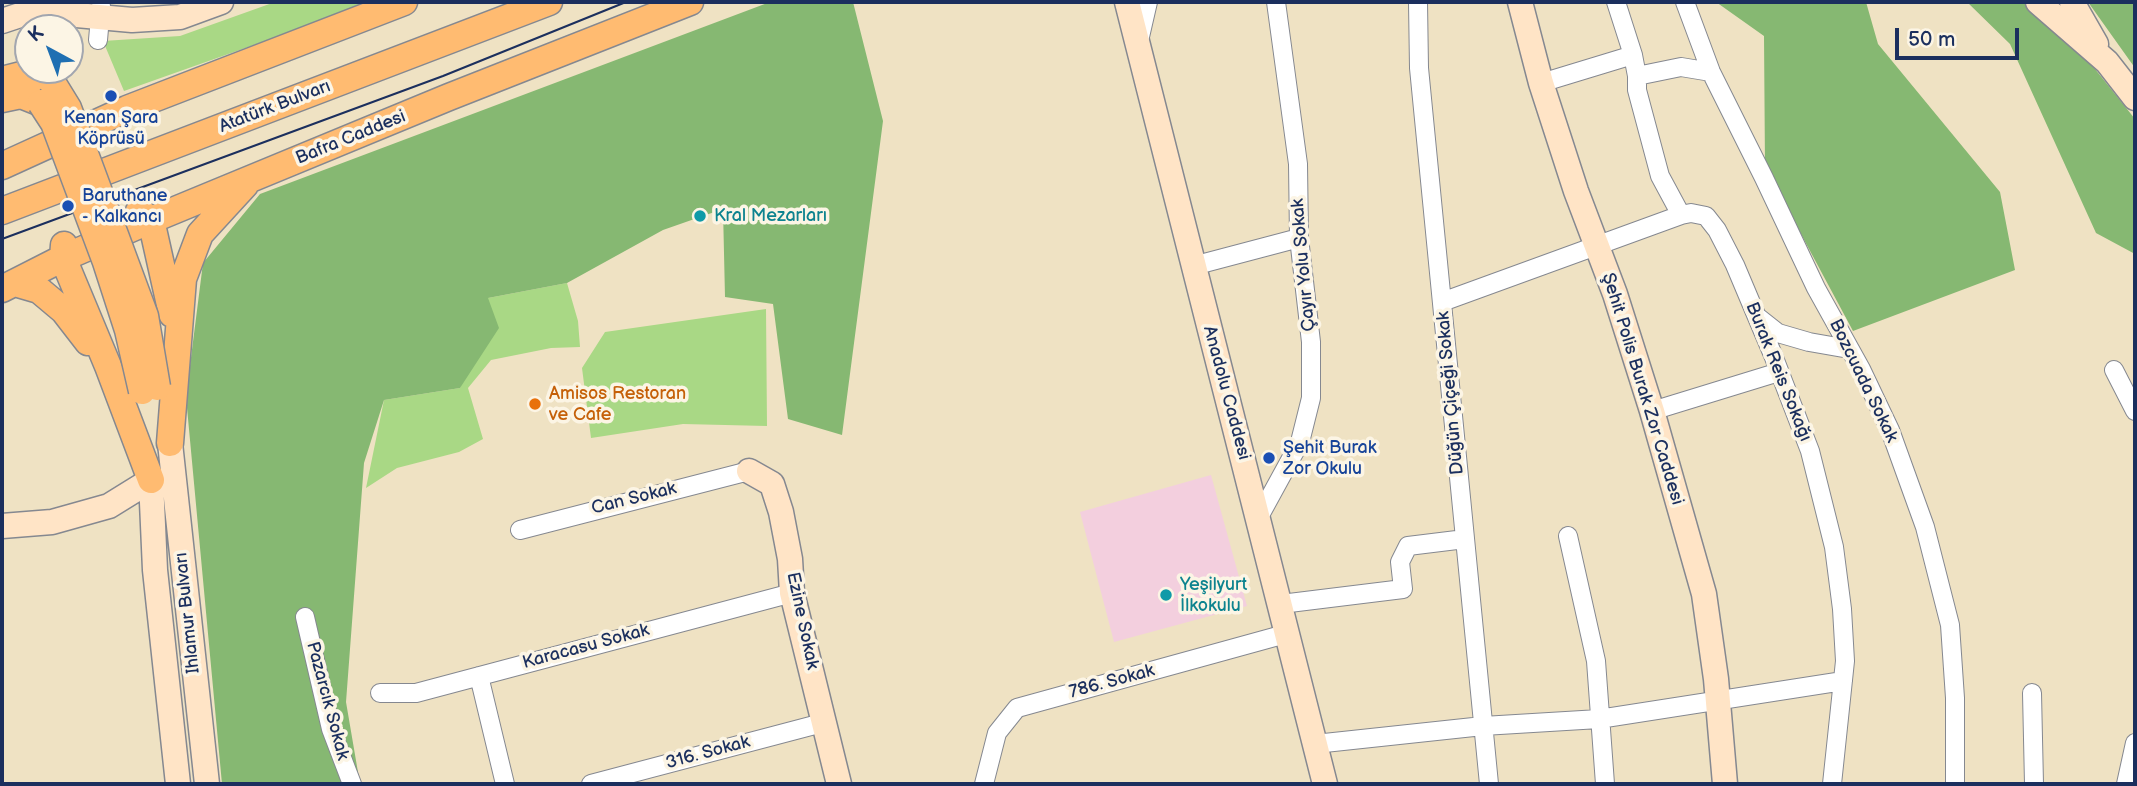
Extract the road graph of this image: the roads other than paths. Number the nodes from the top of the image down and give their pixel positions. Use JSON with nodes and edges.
{"nodes":[{"id":1,"x":220,"y":2,"type":"edge"},
{"id":2,"x":404,"y":2,"type":"edge"},
{"id":3,"x":549,"y":2,"type":"edge"},
{"id":4,"x":647,"y":2,"type":"edge"},
{"id":5,"x":690,"y":2,"type":"edge"},
{"id":6,"x":1127,"y":2,"type":"edge"},
{"id":7,"x":1148,"y":2,"type":"edge"},
{"id":8,"x":1276,"y":2,"type":"edge"},
{"id":9,"x":1418,"y":2,"type":"edge"},
{"id":10,"x":1520,"y":2,"type":"edge"},
{"id":11,"x":1616,"y":2,"type":"edge"},
{"id":12,"x":1685,"y":2,"type":"edge"},
{"id":13,"x":2038,"y":2,"type":"edge"},
{"id":14,"x":2072,"y":2,"type":"edge"},
{"id":15,"x":70,"y":9,"type":"edge"},
{"id":16,"x":2,"y":21,"type":"edge"},
{"id":17,"x":1138,"y":44,"type":"junction"},
{"id":18,"x":1633,"y":55,"type":"junction"},
{"id":19,"x":2107,"y":62,"type":"junction"},
{"id":20,"x":1711,"y":72,"type":"junction"},
{"id":21,"x":1637,"y":76,"type":"junction"},
{"id":22,"x":2,"y":80,"type":"edge"},
{"id":23,"x":1541,"y":83,"type":"junction"},
{"id":24,"x":47,"y":93,"type":"junction"},
{"id":25,"x":2135,"y":98,"type":"edge"},
{"id":26,"x":2,"y":99,"type":"edge"},
{"id":27,"x":2,"y":166,"type":"edge"},
{"id":28,"x":251,"y":179,"type":"junction"},
{"id":29,"x":2,"y":211,"type":"edge"},
{"id":30,"x":145,"y":215,"type":"junction"},
{"id":31,"x":1681,"y":215,"type":"junction"},
{"id":32,"x":1299,"y":238,"type":"junction"},
{"id":33,"x":1597,"y":246,"type":"junction"},
{"id":34,"x":63,"y":251,"type":"junction"},
{"id":35,"x":1193,"y":266,"type":"junction"},
{"id":36,"x":9,"y":286,"type":"edge"},
{"id":37,"x":1442,"y":302,"type":"junction"},
{"id":38,"x":1756,"y":316,"type":"junction"},
{"id":39,"x":178,"y":340,"type":"junction"},
{"id":40,"x":1849,"y":349,"type":"junction"},
{"id":41,"x":108,"y":366,"type":"junction"},
{"id":42,"x":2114,"y":370,"type":"dead end"},
{"id":43,"x":1779,"y":372,"type":"junction"},
{"id":44,"x":150,"y":389,"type":"junction"},
{"id":45,"x":1652,"y":411,"type":"junction"},
{"id":46,"x":2135,"y":411,"type":"edge"},
{"id":47,"x":170,"y":443,"type":"junction"},
{"id":48,"x":749,"y":471,"type":"joint"},
{"id":49,"x":151,"y":480,"type":"junction"},
{"id":50,"x":1259,"y":517,"type":"junction"},
{"id":51,"x":2,"y":526,"type":"edge"},
{"id":52,"x":520,"y":530,"type":"dead end"},
{"id":53,"x":1568,"y":536,"type":"dead end"},
{"id":54,"x":1465,"y":539,"type":"junction"},
{"id":55,"x":792,"y":593,"type":"junction"},
{"id":56,"x":1281,"y":604,"type":"junction"},
{"id":57,"x":305,"y":617,"type":"dead end"},
{"id":58,"x":1289,"y":633,"type":"junction"},
{"id":59,"x":479,"y":676,"type":"junction"},
{"id":60,"x":1843,"y":681,"type":"junction"},
{"id":61,"x":380,"y":693,"type":"dead end"},
{"id":62,"x":2032,"y":693,"type":"dead end"},
{"id":63,"x":1718,"y":701,"type":"junction"},
{"id":64,"x":1599,"y":719,"type":"junction"},
{"id":65,"x":826,"y":722,"type":"junction"},
{"id":66,"x":1483,"y":726,"type":"junction"},
{"id":67,"x":2135,"y":743,"type":"edge"},
{"id":68,"x":1315,"y":744,"type":"junction"},
{"id":69,"x":178,"y":784,"type":"edge"},
{"id":70,"x":207,"y":784,"type":"edge"},
{"id":71,"x":352,"y":784,"type":"edge"},
{"id":72,"x":505,"y":784,"type":"edge"},
{"id":73,"x":591,"y":784,"type":"edge"},
{"id":74,"x":839,"y":784,"type":"edge"},
{"id":75,"x":984,"y":784,"type":"edge"},
{"id":76,"x":1325,"y":784,"type":"edge"},
{"id":77,"x":1489,"y":784,"type":"edge"},
{"id":78,"x":1605,"y":784,"type":"edge"},
{"id":79,"x":1725,"y":784,"type":"edge"},
{"id":80,"x":1832,"y":784,"type":"edge"},
{"id":81,"x":1955,"y":784,"type":"edge"},
{"id":82,"x":2034,"y":784,"type":"edge"},
{"id":83,"x":2126,"y":784,"type":"edge"}],
"edges":[{"from":1,"to":15,"type":"main road"},
{"from":2,"to":27,"type":"main road"},
{"from":3,"to":29,"type":"main road","name":"Atatürk Bulvarı"},
{"from":4,"to":30,"type":"main road","name":"Bafra Caddesi"},
{"from":5,"to":28,"type":"main road","name":"Bafra Caddesi"},
{"from":6,"to":17,"type":"main road","name":"Anadolu Caddesi"},
{"from":7,"to":17,"type":"street"},
{"from":8,"to":32,"type":"street","name":"Çayır Yolu Sokak"},
{"from":9,"to":37,"type":"street","name":"Düğün Çiçeği Sokak"},
{"from":10,"to":23,"type":"main road","name":"Şehit Polis Burak Zor Caddesi"},
{"from":11,"to":18,"type":"street"},
{"from":12,"to":20,"type":"street","name":"Bozcuada Sokak"},
{"from":13,"to":19,"type":"main road"},
{"from":14,"to":19,"type":"main road"},
{"from":15,"to":16,"type":"main road"},
{"from":17,"to":35,"type":"main road","name":"Anadolu Caddesi"},
{"from":18,"to":21,"type":"street"},
{"from":18,"to":23,"type":"street"},
{"from":19,"to":25,"type":"main road"},
{"from":20,"to":21,"type":"street"},
{"from":20,"to":40,"type":"street","name":"Bozcuada Sokak"},
{"from":21,"to":31,"type":"street"},
{"from":22,"to":24,"type":"main road"},
{"from":23,"to":33,"type":"main road","name":"Şehit Polis Burak Zor Caddesi"},
{"from":24,"to":26,"type":"main road"},
{"from":24,"to":44,"type":"main road","bridge":true},
{"from":28,"to":30,"type":"main road","name":"Bafra Caddesi"},
{"from":28,"to":39,"type":"main road"},
{"from":30,"to":34,"type":"main road","name":"Bafra Caddesi"},
{"from":30,"to":39,"type":"main road"},
{"from":31,"to":33,"type":"street"},
{"from":31,"to":38,"type":"street","name":"Burak Reis Sokağı"},
{"from":32,"to":35,"type":"street"},
{"from":32,"to":50,"type":"street","name":"Çayır Yolu Sokak"},
{"from":33,"to":37,"type":"street"},
{"from":33,"to":45,"type":"main road","name":"Şehit Polis Burak Zor Caddesi"},
{"from":34,"to":36,"type":"main road","name":"Bafra Caddesi"},
{"from":34,"to":41,"type":"main road"},
{"from":35,"to":50,"type":"main road","name":"Anadolu Caddesi"},
{"from":36,"to":41,"type":"main road"},
{"from":37,"to":54,"type":"street","name":"Düğün Çiçeği Sokak"},
{"from":38,"to":40,"type":"street"},
{"from":38,"to":43,"type":"street","name":"Burak Reis Sokağı"},
{"from":39,"to":47,"type":"main road"},
{"from":40,"to":81,"type":"street","name":"Bozcuada Sokak"},
{"from":41,"to":49,"type":"main road"},
{"from":42,"to":46,"type":"street"},
{"from":43,"to":45,"type":"street"},
{"from":43,"to":60,"type":"street","name":"Burak Reis Sokağı"},
{"from":44,"to":47,"type":"main road"},
{"from":44,"to":49,"type":"main road"},
{"from":45,"to":63,"type":"main road","name":"Şehit Polis Burak Zor Caddesi"},
{"from":47,"to":70,"type":"main road","name":"Ihlamur Bulvarı"},
{"from":48,"to":52,"type":"street","name":"Can Sokak"},
{"from":48,"to":55,"type":"main road","name":"Ezine Sokak"},
{"from":49,"to":51,"type":"main road"},
{"from":49,"to":69,"type":"main road","name":"Ihlamur Bulvarı"},
{"from":50,"to":56,"type":"main road","name":"Anadolu Caddesi"},
{"from":53,"to":64,"type":"street"},
{"from":54,"to":56,"type":"street"},
{"from":54,"to":66,"type":"street","name":"Düğün Çiçeği Sokak"},
{"from":55,"to":59,"type":"street","name":"Karacasu Sokak"},
{"from":55,"to":65,"type":"main road","name":"Ezine Sokak"},
{"from":56,"to":58,"type":"main road","name":"Anadolu Caddesi"},
{"from":57,"to":71,"type":"street","name":"Pazarcık Sokak"},
{"from":58,"to":68,"type":"main road","name":"Anadolu Caddesi"},
{"from":58,"to":75,"type":"street","name":"786. Sokak"},
{"from":59,"to":61,"type":"street","name":"Karacasu Sokak"},
{"from":59,"to":72,"type":"street"},
{"from":60,"to":63,"type":"street"},
{"from":60,"to":80,"type":"street","name":"Burak Reis Sokağı"},
{"from":62,"to":82,"type":"street"},
{"from":63,"to":64,"type":"street"},
{"from":63,"to":79,"type":"main road","name":"Şehit Polis Burak Zor Caddesi"},
{"from":64,"to":66,"type":"street"},
{"from":64,"to":78,"type":"street"},
{"from":65,"to":73,"type":"street","name":"316. Sokak"},
{"from":65,"to":74,"type":"main road","name":"Ezine Sokak"},
{"from":66,"to":68,"type":"street"},
{"from":66,"to":77,"type":"street","name":"Düğün Çiçeği Sokak"},
{"from":67,"to":83,"type":"street"},
{"from":68,"to":76,"type":"main road","name":"Anadolu Caddesi"}]}
